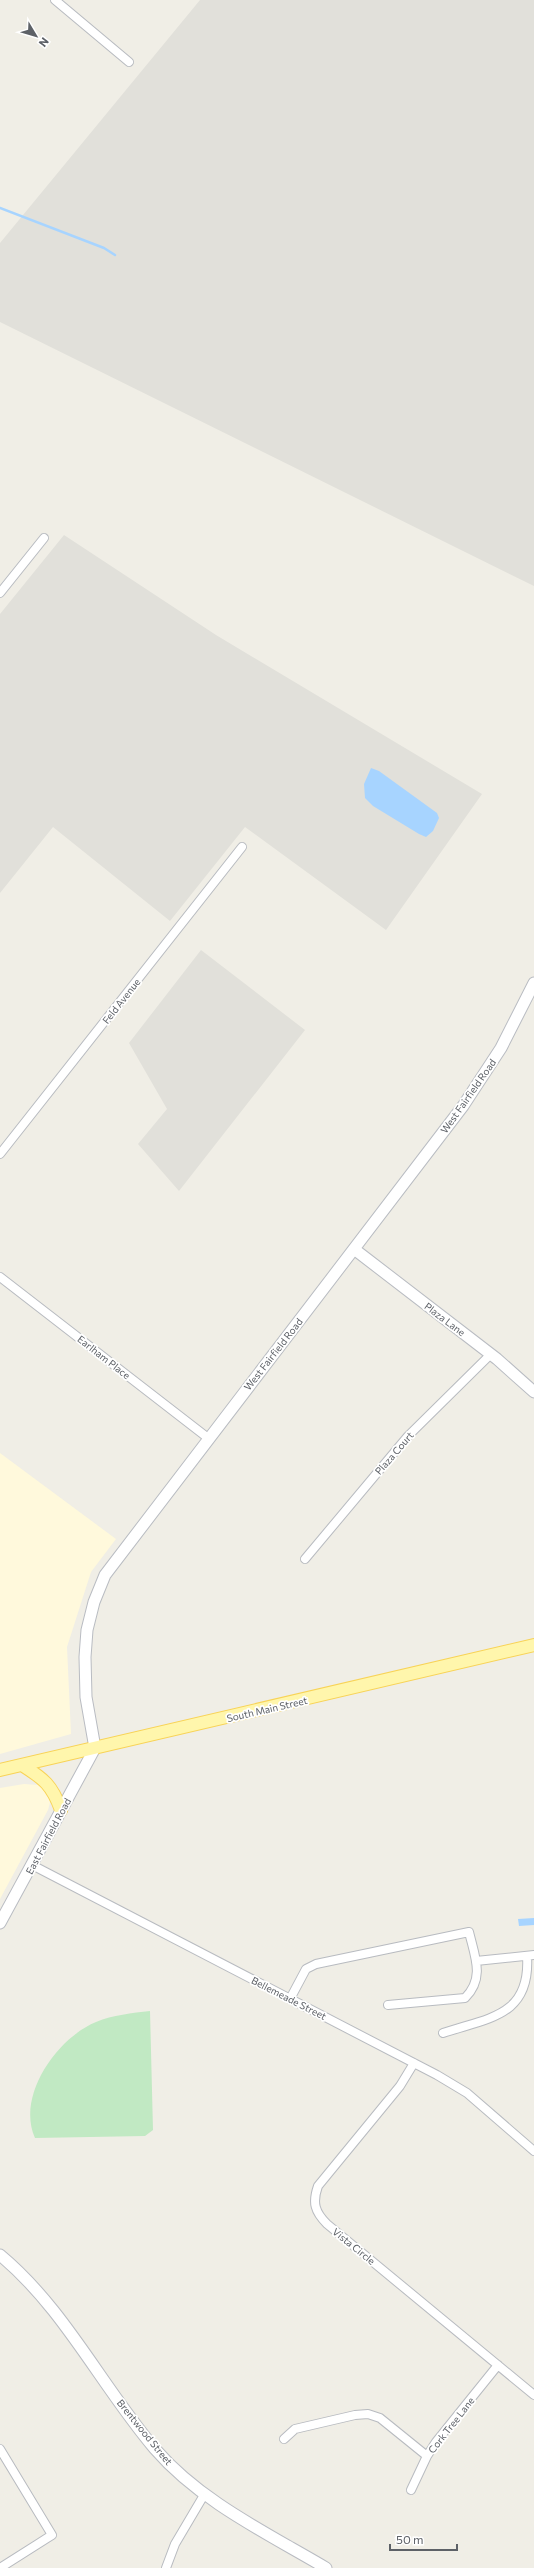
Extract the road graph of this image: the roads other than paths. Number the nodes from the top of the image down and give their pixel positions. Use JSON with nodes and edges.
{"nodes":[{"id":1,"x":55,"y":0,"type":"edge"},
{"id":2,"x":129,"y":62,"type":"dead end"},
{"id":3,"x":44,"y":538,"type":"dead end"},
{"id":4,"x":0,"y":593,"type":"edge"},
{"id":5,"x":242,"y":847,"type":"dead end"},
{"id":6,"x":534,"y":983,"type":"edge"},
{"id":7,"x":0,"y":1154,"type":"edge"},
{"id":8,"x":354,"y":1249,"type":"junction"},
{"id":9,"x":0,"y":1277,"type":"edge"},
{"id":10,"x":491,"y":1354,"type":"junction"},
{"id":11,"x":534,"y":1392,"type":"edge"},
{"id":12,"x":208,"y":1438,"type":"junction"},
{"id":13,"x":305,"y":1559,"type":"dead end"},
{"id":14,"x":534,"y":1645,"type":"edge"},
{"id":15,"x":95,"y":1748,"type":"junction"},
{"id":16,"x":22,"y":1765,"type":"junction"},
{"id":17,"x":0,"y":1770,"type":"edge"},
{"id":18,"x":61,"y":1810,"type":"junction"},
{"id":19,"x":32,"y":1865,"type":"junction"},
{"id":20,"x":0,"y":1923,"type":"edge"},
{"id":21,"x":531,"y":1956,"type":"edge"},
{"id":22,"x":476,"y":1961,"type":"junction"},
{"id":23,"x":290,"y":1999,"type":"junction"},
{"id":24,"x":388,"y":2005,"type":"dead end"},
{"id":25,"x":443,"y":2033,"type":"dead end"},
{"id":26,"x":414,"y":2063,"type":"junction"},
{"id":27,"x":534,"y":2151,"type":"edge"},
{"id":28,"x":0,"y":2256,"type":"edge"},
{"id":29,"x":498,"y":2365,"type":"junction"},
{"id":30,"x":534,"y":2395,"type":"edge"},
{"id":31,"x":284,"y":2439,"type":"dead end"},
{"id":32,"x":0,"y":2449,"type":"edge"},
{"id":33,"x":427,"y":2456,"type":"junction"},
{"id":34,"x":411,"y":2490,"type":"dead end"},
{"id":35,"x":204,"y":2495,"type":"junction"},
{"id":36,"x":0,"y":2568,"type":"edge"},
{"id":37,"x":166,"y":2568,"type":"edge"},
{"id":38,"x":326,"y":2568,"type":"edge"}],
"edges":[{"from":1,"to":2,"type":"street"},
{"from":3,"to":4,"type":"street"},
{"from":5,"to":7,"type":"street","name":"Feld Avenue"},
{"from":6,"to":8,"type":"main road","name":"West Fairfield Road"},
{"from":8,"to":10,"type":"main road","name":"Plaza Lane"},
{"from":8,"to":12,"type":"main road","name":"West Fairfield Road"},
{"from":9,"to":12,"type":"street","name":"Earlham Place"},
{"from":10,"to":11,"type":"main road","name":"Plaza Lane"},
{"from":10,"to":13,"type":"street","name":"Plaza Court"},
{"from":12,"to":15,"type":"main road","name":"West Fairfield Road"},
{"from":14,"to":15,"type":"main road","name":"South Main Street"},
{"from":15,"to":16,"type":"main road","name":"South Main Street"},
{"from":15,"to":18,"type":"main road","name":"East Fairfield Road"},
{"from":16,"to":17,"type":"main road","name":"South Main Street"},
{"from":16,"to":18,"type":"main road"},
{"from":18,"to":19,"type":"main road","name":"East Fairfield Road"},
{"from":19,"to":20,"type":"main road","name":"East Fairfield Road"},
{"from":19,"to":23,"type":"street","name":"Bellemeade Street"},
{"from":21,"to":22,"type":"street"},
{"from":21,"to":25,"type":"street"},
{"from":22,"to":23,"type":"street"},
{"from":22,"to":24,"type":"street"},
{"from":23,"to":26,"type":"street","name":"Bellemeade Street"},
{"from":26,"to":27,"type":"street","name":"Bellemeade Street"},
{"from":26,"to":29,"type":"street","name":"Vista Circle"},
{"from":28,"to":35,"type":"main road","name":"Brentwood Street"},
{"from":29,"to":30,"type":"street","name":"Vista Circle"},
{"from":29,"to":33,"type":"street","name":"Cork Tree Lane"},
{"from":31,"to":33,"type":"street"},
{"from":32,"to":36,"type":"street"},
{"from":33,"to":34,"type":"street","name":"Cork Tree Lane"},
{"from":35,"to":37,"type":"street"},
{"from":35,"to":38,"type":"main road","name":"Brentwood Street"}]}
